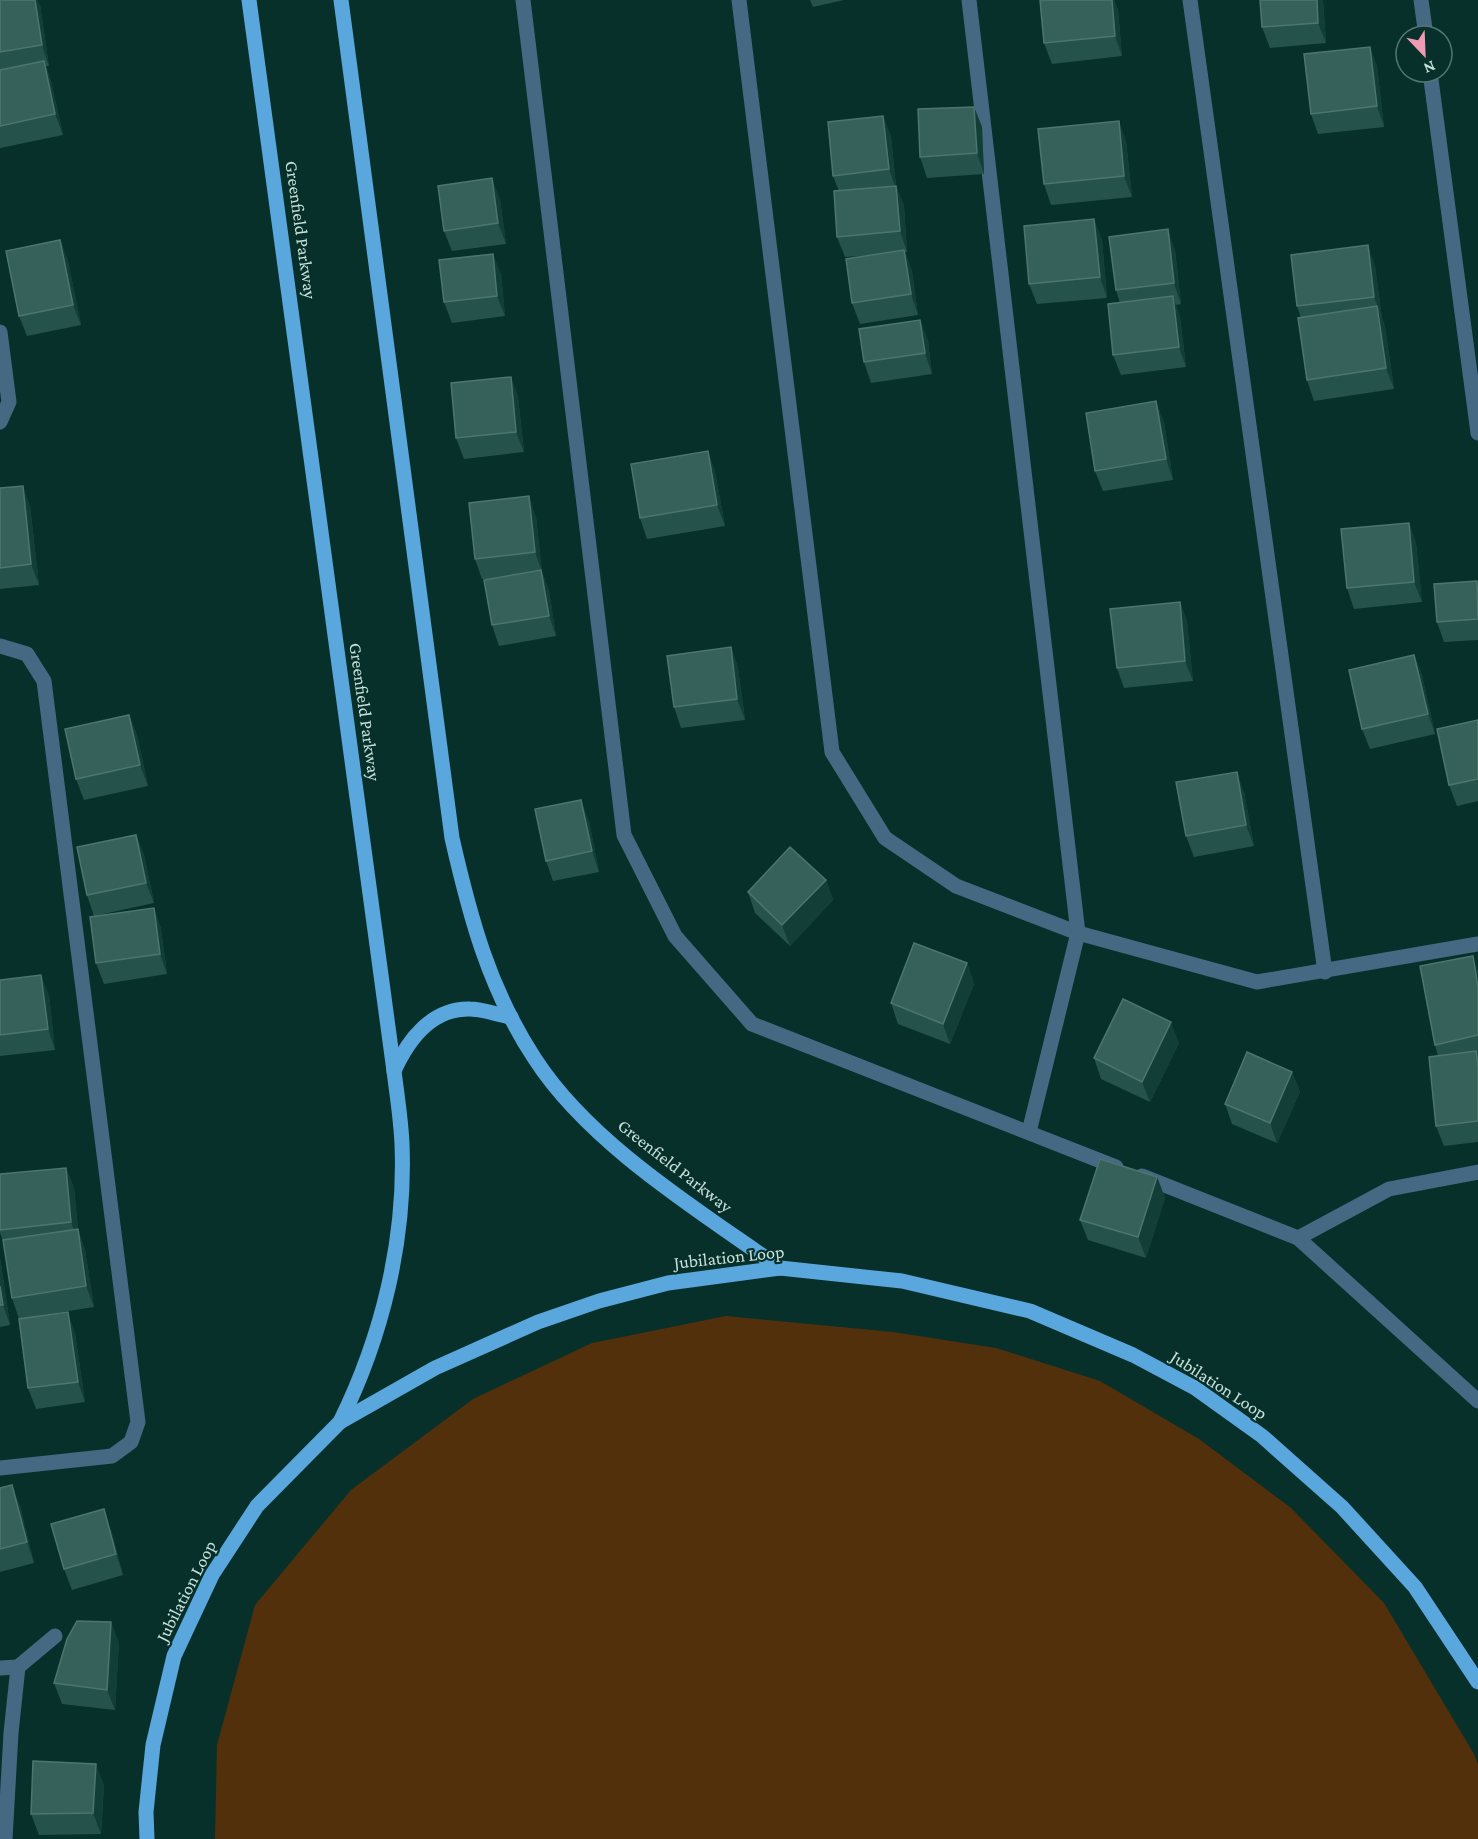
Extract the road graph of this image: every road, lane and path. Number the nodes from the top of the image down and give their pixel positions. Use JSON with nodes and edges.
{"nodes":[{"id":1,"x":249,"y":0,"type":"edge"},
{"id":2,"x":341,"y":0,"type":"edge"},
{"id":3,"x":523,"y":0,"type":"edge"},
{"id":4,"x":739,"y":0,"type":"edge"},
{"id":5,"x":969,"y":0,"type":"edge"},
{"id":6,"x":1190,"y":0,"type":"edge"},
{"id":7,"x":1421,"y":0,"type":"edge"},
{"id":8,"x":1424,"y":24,"type":"edge"},
{"id":9,"x":1432,"y":84,"type":"edge"},
{"id":10,"x":0,"y":332,"type":"edge"},
{"id":11,"x":0,"y":422,"type":"edge"},
{"id":12,"x":1478,"y":433,"type":"edge"},
{"id":13,"x":0,"y":646,"type":"edge"},
{"id":14,"x":1078,"y":933,"type":"junction"},
{"id":15,"x":1478,"y":944,"type":"edge"},
{"id":16,"x":1325,"y":972,"type":"junction"},
{"id":17,"x":512,"y":1017,"type":"junction"},
{"id":18,"x":394,"y":1071,"type":"junction"},
{"id":19,"x":1029,"y":1132,"type":"junction"},
{"id":20,"x":1478,"y":1172,"type":"edge"},
{"id":21,"x":1298,"y":1238,"type":"junction"},
{"id":22,"x":780,"y":1268,"type":"junction"},
{"id":23,"x":1478,"y":1401,"type":"edge"},
{"id":24,"x":340,"y":1422,"type":"junction"},
{"id":25,"x":0,"y":1468,"type":"edge"},
{"id":26,"x":55,"y":1636,"type":"dead end"},
{"id":27,"x":18,"y":1667,"type":"junction"},
{"id":28,"x":0,"y":1668,"type":"edge"},
{"id":29,"x":1478,"y":1682,"type":"edge"},
{"id":30,"x":5,"y":1839,"type":"edge"},
{"id":31,"x":147,"y":1839,"type":"edge"}],
"edges":[{"from":1,"to":18,"type":"main road","name":"Greenfield Parkway"},
{"from":2,"to":17,"type":"main road","name":"Greenfield Parkway"},
{"from":3,"to":19,"type":"street"},
{"from":4,"to":14,"type":"street"},
{"from":5,"to":14,"type":"street"},
{"from":6,"to":16,"type":"street"},
{"from":7,"to":8,"type":"street"},
{"from":9,"to":12,"type":"street"},
{"from":10,"to":11,"type":"street"},
{"from":13,"to":25,"type":"street"},
{"from":14,"to":16,"type":"street"},
{"from":14,"to":19,"type":"street"},
{"from":15,"to":16,"type":"street"},
{"from":17,"to":18,"type":"main road"},
{"from":17,"to":22,"type":"main road","name":"Greenfield Parkway"},
{"from":18,"to":24,"type":"main road","name":"Greenfield Parkway"},
{"from":19,"to":21,"type":"street"},
{"from":20,"to":21,"type":"street"},
{"from":21,"to":23,"type":"street"},
{"from":22,"to":24,"type":"main road","name":"Jubilation Loop"},
{"from":22,"to":29,"type":"main road","name":"Jubilation Loop"},
{"from":24,"to":31,"type":"main road","name":"Jubilation Loop"},
{"from":26,"to":27,"type":"street"},
{"from":27,"to":28,"type":"street"},
{"from":27,"to":30,"type":"street"}]}
